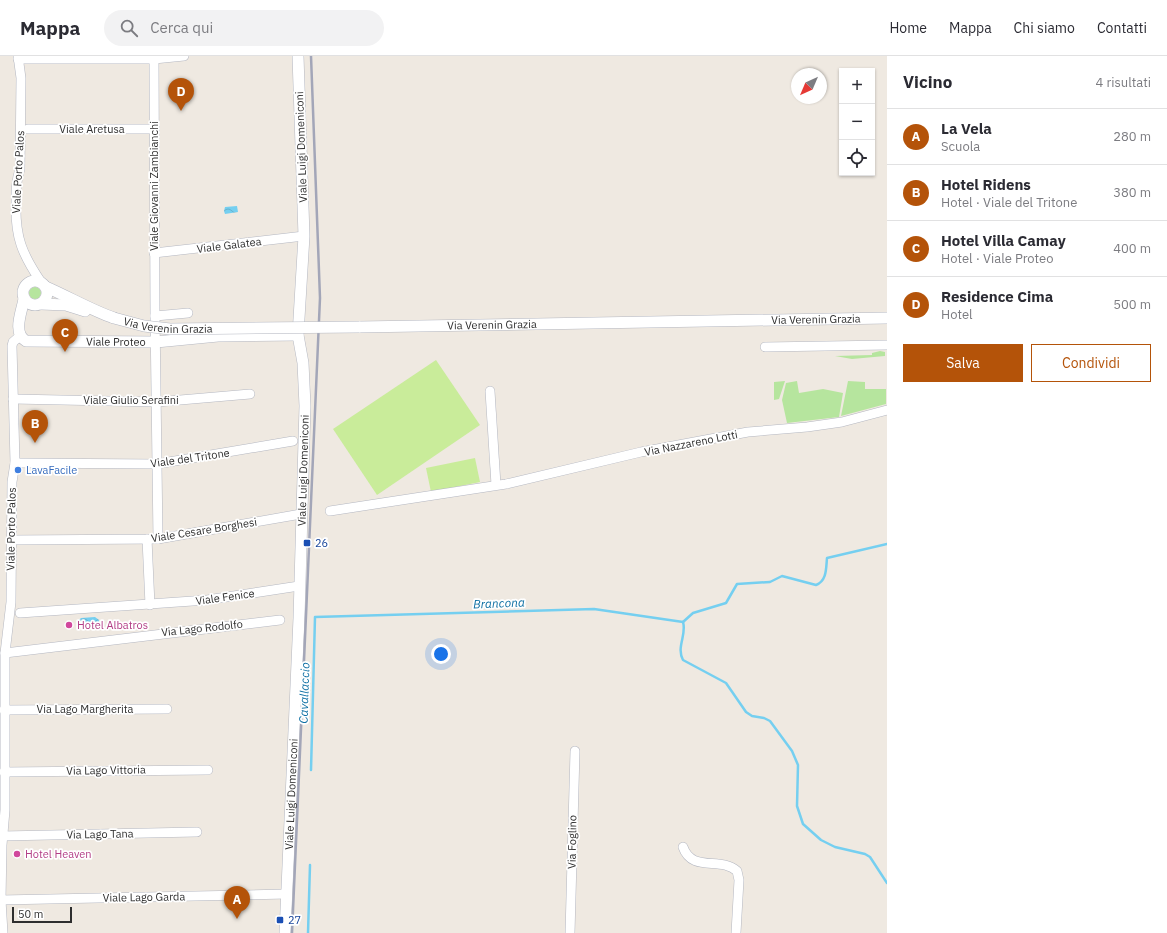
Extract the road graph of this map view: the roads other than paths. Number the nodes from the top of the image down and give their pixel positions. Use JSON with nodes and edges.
{"nodes":[{"id":1,"x":184,"y":56,"type":"edge"},
{"id":2,"x":298,"y":56,"type":"edge"},
{"id":3,"x":18,"y":58,"type":"edge"},
{"id":4,"x":154,"y":58,"type":"edge"},
{"id":5,"x":28,"y":128,"type":"dead end"},
{"id":6,"x":155,"y":129,"type":"junction"},
{"id":7,"x":304,"y":236,"type":"junction"},
{"id":8,"x":154,"y":253,"type":"junction"},
{"id":9,"x":43,"y":285,"type":"junction"},
{"id":10,"x":24,"y":299,"type":"junction"},
{"id":11,"x":39,"y":305,"type":"junction"},
{"id":12,"x":99,"y":313,"type":"junction"},
{"id":13,"x":188,"y":313,"type":"dead end"},
{"id":14,"x":154,"y":316,"type":"junction"},
{"id":15,"x":887,"y":318,"type":"edge"},
{"id":16,"x":19,"y":324,"type":"junction"},
{"id":17,"x":298,"y":335,"type":"junction"},
{"id":18,"x":20,"y":336,"type":"junction"},
{"id":19,"x":156,"y":342,"type":"junction"},
{"id":20,"x":887,"y":345,"type":"edge"},
{"id":21,"x":766,"y":348,"type":"dead end"},
{"id":22,"x":490,"y":391,"type":"dead end"},
{"id":23,"x":250,"y":394,"type":"dead end"},
{"id":24,"x":13,"y":399,"type":"junction"},
{"id":25,"x":157,"y":402,"type":"junction"},
{"id":26,"x":887,"y":410,"type":"edge"},
{"id":27,"x":293,"y":441,"type":"dead end"},
{"id":28,"x":15,"y":463,"type":"junction"},
{"id":29,"x":156,"y":464,"type":"junction"},
{"id":30,"x":496,"y":485,"type":"junction"},
{"id":31,"x":330,"y":511,"type":"dead end"},
{"id":32,"x":301,"y":514,"type":"junction"},
{"id":33,"x":146,"y":539,"type":"junction"},
{"id":34,"x":158,"y":539,"type":"junction"},
{"id":35,"x":11,"y":540,"type":"junction"},
{"id":36,"x":299,"y":586,"type":"junction"},
{"id":37,"x":150,"y":605,"type":"junction"},
{"id":38,"x":20,"y":613,"type":"dead end"},
{"id":39,"x":280,"y":620,"type":"dead end"},
{"id":40,"x":5,"y":653,"type":"junction"},
{"id":41,"x":167,"y":709,"type":"dead end"},
{"id":42,"x":4,"y":710,"type":"junction"},
{"id":43,"x":575,"y":751,"type":"dead end"},
{"id":44,"x":208,"y":770,"type":"dead end"},
{"id":45,"x":4,"y":772,"type":"junction"},
{"id":46,"x":197,"y":832,"type":"dead end"},
{"id":47,"x":2,"y":836,"type":"junction"},
{"id":48,"x":683,"y":847,"type":"dead end"},
{"id":49,"x":287,"y":894,"type":"junction"},
{"id":50,"x":1,"y":900,"type":"edge"},
{"id":51,"x":3,"y":933,"type":"edge"},
{"id":52,"x":285,"y":933,"type":"edge"},
{"id":53,"x":570,"y":933,"type":"edge"},
{"id":54,"x":736,"y":933,"type":"edge"}],
"edges":[{"from":1,"to":4,"type":"street"},
{"from":2,"to":7,"type":"street","name":"Viale Luigi Domeniconi"},
{"from":3,"to":4,"type":"street"},
{"from":3,"to":9,"type":"street","name":"Viale Porto Palos"},
{"from":4,"to":6,"type":"street","name":"Viale Giovanni Zambianchi"},
{"from":5,"to":6,"type":"street","name":"Viale Aretusa"},
{"from":6,"to":8,"type":"street","name":"Viale Giovanni Zambianchi"},
{"from":7,"to":8,"type":"street","name":"Viale Galatea"},
{"from":7,"to":17,"type":"street","name":"Viale Luigi Domeniconi"},
{"from":8,"to":14,"type":"street","name":"Viale Giovanni Zambianchi"},
{"from":9,"to":10,"type":"street"},
{"from":9,"to":11,"type":"street"},
{"from":9,"to":12,"type":"street","name":"Via Verenin Grazia"},
{"from":10,"to":11,"type":"street"},
{"from":10,"to":16,"type":"street"},
{"from":11,"to":12,"type":"street","name":"Via Verenin Grazia"},
{"from":11,"to":16,"type":"street"},
{"from":12,"to":15,"type":"street","name":"Via Verenin Grazia","bridge":true},
{"from":13,"to":14,"type":"street"},
{"from":14,"to":19,"type":"street","name":"Viale Giovanni Zambianchi"},
{"from":16,"to":18,"type":"street"},
{"from":17,"to":19,"type":"street","name":"Viale Proteo"},
{"from":17,"to":32,"type":"street","name":"Viale Luigi Domeniconi"},
{"from":18,"to":19,"type":"street","name":"Viale Proteo"},
{"from":18,"to":24,"type":"street","name":"Viale Porto Palos"},
{"from":19,"to":25,"type":"street","name":"Viale Giovanni Zambianchi"},
{"from":20,"to":21,"type":"street"},
{"from":22,"to":30,"type":"street"},
{"from":23,"to":25,"type":"street","name":"Viale Giulio Serafini"},
{"from":24,"to":25,"type":"street","name":"Viale Giulio Serafini"},
{"from":24,"to":28,"type":"street","name":"Viale Porto Palos"},
{"from":25,"to":29,"type":"street","name":"Viale Giovanni Zambianchi"},
{"from":26,"to":30,"type":"street","name":"Via Nazzareno Lotti"},
{"from":27,"to":29,"type":"street","name":"Viale del Tritone"},
{"from":28,"to":29,"type":"street","name":"Viale del Tritone"},
{"from":28,"to":35,"type":"street","name":"Viale Porto Palos"},
{"from":29,"to":34,"type":"street","name":"Viale Giovanni Zambianchi"},
{"from":30,"to":31,"type":"street","name":"Via Nazzareno Lotti"},
{"from":32,"to":34,"type":"street","name":"Viale Cesare Borghesi"},
{"from":32,"to":36,"type":"street","name":"Viale Luigi Domeniconi"},
{"from":33,"to":34,"type":"street","name":"Viale Cesare Borghesi"},
{"from":33,"to":35,"type":"street","name":"Viale Cesare Borghesi"},
{"from":33,"to":37,"type":"street"},
{"from":35,"to":40,"type":"street","name":"Viale Porto Palos"},
{"from":36,"to":37,"type":"street","name":"Viale Fenice"},
{"from":36,"to":49,"type":"street","name":"Viale Luigi Domeniconi"},
{"from":37,"to":38,"type":"street","name":"Viale Fenice"},
{"from":39,"to":40,"type":"street","name":"Via Lago Rodolfo"},
{"from":40,"to":42,"type":"street","name":"Viale Porto Palos"},
{"from":41,"to":42,"type":"street","name":"Via Lago Margherita"},
{"from":42,"to":45,"type":"street","name":"Viale Porto Palos"},
{"from":43,"to":53,"type":"street","name":"Via Foglino"},
{"from":44,"to":45,"type":"street","name":"Via Lago Vittoria"},
{"from":45,"to":47,"type":"street","name":"Viale Porto Palos"},
{"from":46,"to":47,"type":"street","name":"Via Lago Tana"},
{"from":47,"to":50,"type":"street","name":"Viale Porto Palos"},
{"from":48,"to":54,"type":"street"},
{"from":49,"to":50,"type":"street","name":"Viale Lago Garda"},
{"from":49,"to":52,"type":"street","name":"Viale Luigi Domeniconi"},
{"from":50,"to":51,"type":"street","name":"Viale Porto Palos"}]}
